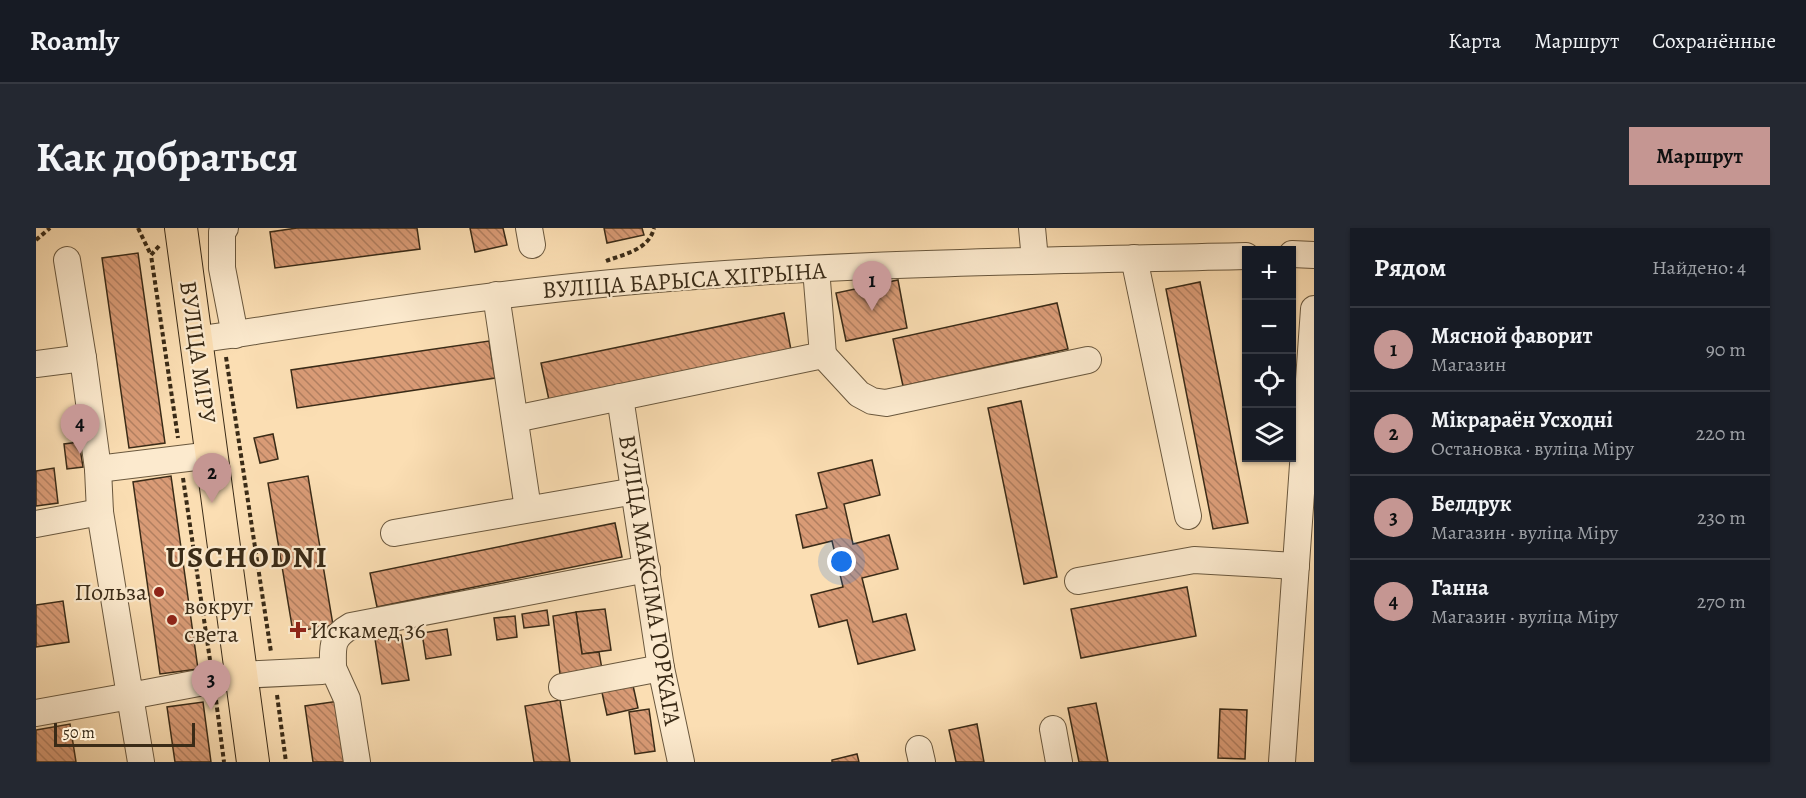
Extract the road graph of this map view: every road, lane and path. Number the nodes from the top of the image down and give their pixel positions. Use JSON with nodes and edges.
{"nodes":[{"id":1,"x":50,"y":228,"type":"edge"},
{"id":2,"x":138,"y":228,"type":"edge"},
{"id":3,"x":225,"y":228,"type":"edge"},
{"id":4,"x":654,"y":228,"type":"edge"},
{"id":5,"x":1032,"y":228,"type":"edge"},
{"id":6,"x":172,"y":235,"type":"edge"},
{"id":7,"x":36,"y":240,"type":"edge"},
{"id":8,"x":1296,"y":254,"type":"edge"},
{"id":9,"x":152,"y":255,"type":"junction"},
{"id":10,"x":1314,"y":255,"type":"edge"},
{"id":11,"x":1242,"y":256,"type":"edge"},
{"id":12,"x":1134,"y":258,"type":"junction"},
{"id":13,"x":67,"y":260,"type":"dead end"},
{"id":14,"x":1035,"y":260,"type":"junction"},
{"id":15,"x":599,"y":263,"type":"dead end"},
{"id":16,"x":816,"y":269,"type":"junction"},
{"id":17,"x":496,"y":295,"type":"junction"},
{"id":18,"x":1314,"y":309,"type":"edge"},
{"id":19,"x":219,"y":340,"type":"junction"},
{"id":20,"x":823,"y":355,"type":"junction"},
{"id":21,"x":84,"y":358,"type":"junction"},
{"id":22,"x":1088,"y":360,"type":"dead end"},
{"id":23,"x":36,"y":364,"type":"edge"},
{"id":24,"x":620,"y":397,"type":"junction"},
{"id":25,"x":515,"y":419,"type":"junction"},
{"id":26,"x":212,"y":455,"type":"junction"},
{"id":27,"x":181,"y":460,"type":"junction"},
{"id":28,"x":98,"y":468,"type":"junction"},
{"id":29,"x":635,"y":491,"type":"junction"},
{"id":30,"x":528,"y":509,"type":"junction"},
{"id":31,"x":100,"y":512,"type":"junction"},
{"id":32,"x":1188,"y":516,"type":"dead end"},
{"id":33,"x":36,"y":524,"type":"edge"},
{"id":34,"x":394,"y":533,"type":"dead end"},
{"id":35,"x":1296,"y":566,"type":"junction"},
{"id":36,"x":647,"y":569,"type":"junction"},
{"id":37,"x":1078,"y":581,"type":"dead end"},
{"id":38,"x":333,"y":668,"type":"junction"},
{"id":39,"x":661,"y":668,"type":"junction"},
{"id":40,"x":274,"y":674,"type":"junction"},
{"id":41,"x":227,"y":677,"type":"junction"},
{"id":42,"x":562,"y":687,"type":"dead end"},
{"id":43,"x":130,"y":696,"type":"junction"},
{"id":44,"x":36,"y":713,"type":"edge"},
{"id":45,"x":1053,"y":729,"type":"dead end"},
{"id":46,"x":141,"y":762,"type":"edge"},
{"id":47,"x":224,"y":762,"type":"edge"},
{"id":48,"x":253,"y":762,"type":"edge"},
{"id":49,"x":286,"y":762,"type":"edge"},
{"id":50,"x":357,"y":762,"type":"edge"},
{"id":51,"x":681,"y":762,"type":"edge"},
{"id":52,"x":1059,"y":762,"type":"edge"},
{"id":53,"x":1282,"y":762,"type":"edge"}],
"edges":[{"from":1,"to":7,"type":"path"},
{"from":2,"to":9,"type":"path"},
{"from":3,"to":19,"type":"street"},
{"from":4,"to":15,"type":"path"},
{"from":5,"to":14,"type":"street"},
{"from":6,"to":9,"type":"path"},
{"from":6,"to":19,"type":"main road","name":"ВУЛІЦА МІРУ"},
{"from":8,"to":10,"type":"street"},
{"from":9,"to":27,"type":"path"},
{"from":11,"to":12,"type":"street","name":"ВУЛІЦА БАРЫСА ХІГРЫНА"},
{"from":12,"to":14,"type":"street","name":"ВУЛІЦА БАРЫСА ХІГРЫНА"},
{"from":12,"to":32,"type":"street"},
{"from":13,"to":21,"type":"street"},
{"from":14,"to":16,"type":"street","name":"ВУЛІЦА БАРЫСА ХІГРЫНА"},
{"from":16,"to":17,"type":"street","name":"ВУЛІЦА БАРЫСА ХІГРЫНА"},
{"from":16,"to":20,"type":"street"},
{"from":17,"to":19,"type":"street","name":"ВУЛІЦА БАРЫСА ХІГРЫНА"},
{"from":17,"to":25,"type":"street"},
{"from":18,"to":35,"type":"street"},
{"from":19,"to":26,"type":"main road","name":"ВУЛІЦА МІРУ"},
{"from":19,"to":40,"type":"path"},
{"from":20,"to":22,"type":"street"},
{"from":20,"to":24,"type":"street"},
{"from":21,"to":23,"type":"street"},
{"from":21,"to":28,"type":"street"},
{"from":24,"to":25,"type":"street"},
{"from":24,"to":29,"type":"street","name":"ВУЛІЦА МАКСІМА ГОРКАГА"},
{"from":25,"to":30,"type":"street"},
{"from":26,"to":27,"type":"street"},
{"from":26,"to":41,"type":"main road","name":"ВУЛІЦА МІРУ"},
{"from":27,"to":28,"type":"street"},
{"from":27,"to":41,"type":"path"},
{"from":28,"to":31,"type":"street"},
{"from":29,"to":30,"type":"street"},
{"from":29,"to":36,"type":"street","name":"ВУЛІЦА МАКСІМА ГОРКАГА"},
{"from":30,"to":34,"type":"street"},
{"from":31,"to":33,"type":"street"},
{"from":31,"to":43,"type":"street"},
{"from":35,"to":37,"type":"street"},
{"from":35,"to":53,"type":"street"},
{"from":36,"to":38,"type":"street"},
{"from":36,"to":39,"type":"street","name":"ВУЛІЦА МАКСІМА ГОРКАГА"},
{"from":38,"to":40,"type":"street"},
{"from":38,"to":50,"type":"street"},
{"from":39,"to":42,"type":"street"},
{"from":39,"to":51,"type":"street","name":"ВУЛІЦА МАКСІМА ГОРКАГА"},
{"from":40,"to":41,"type":"street"},
{"from":40,"to":49,"type":"path"},
{"from":41,"to":43,"type":"street"},
{"from":41,"to":47,"type":"path"},
{"from":41,"to":48,"type":"main road","name":"ВУЛІЦА МІРУ"},
{"from":43,"to":44,"type":"street"},
{"from":43,"to":46,"type":"street"},
{"from":45,"to":52,"type":"street"}]}
